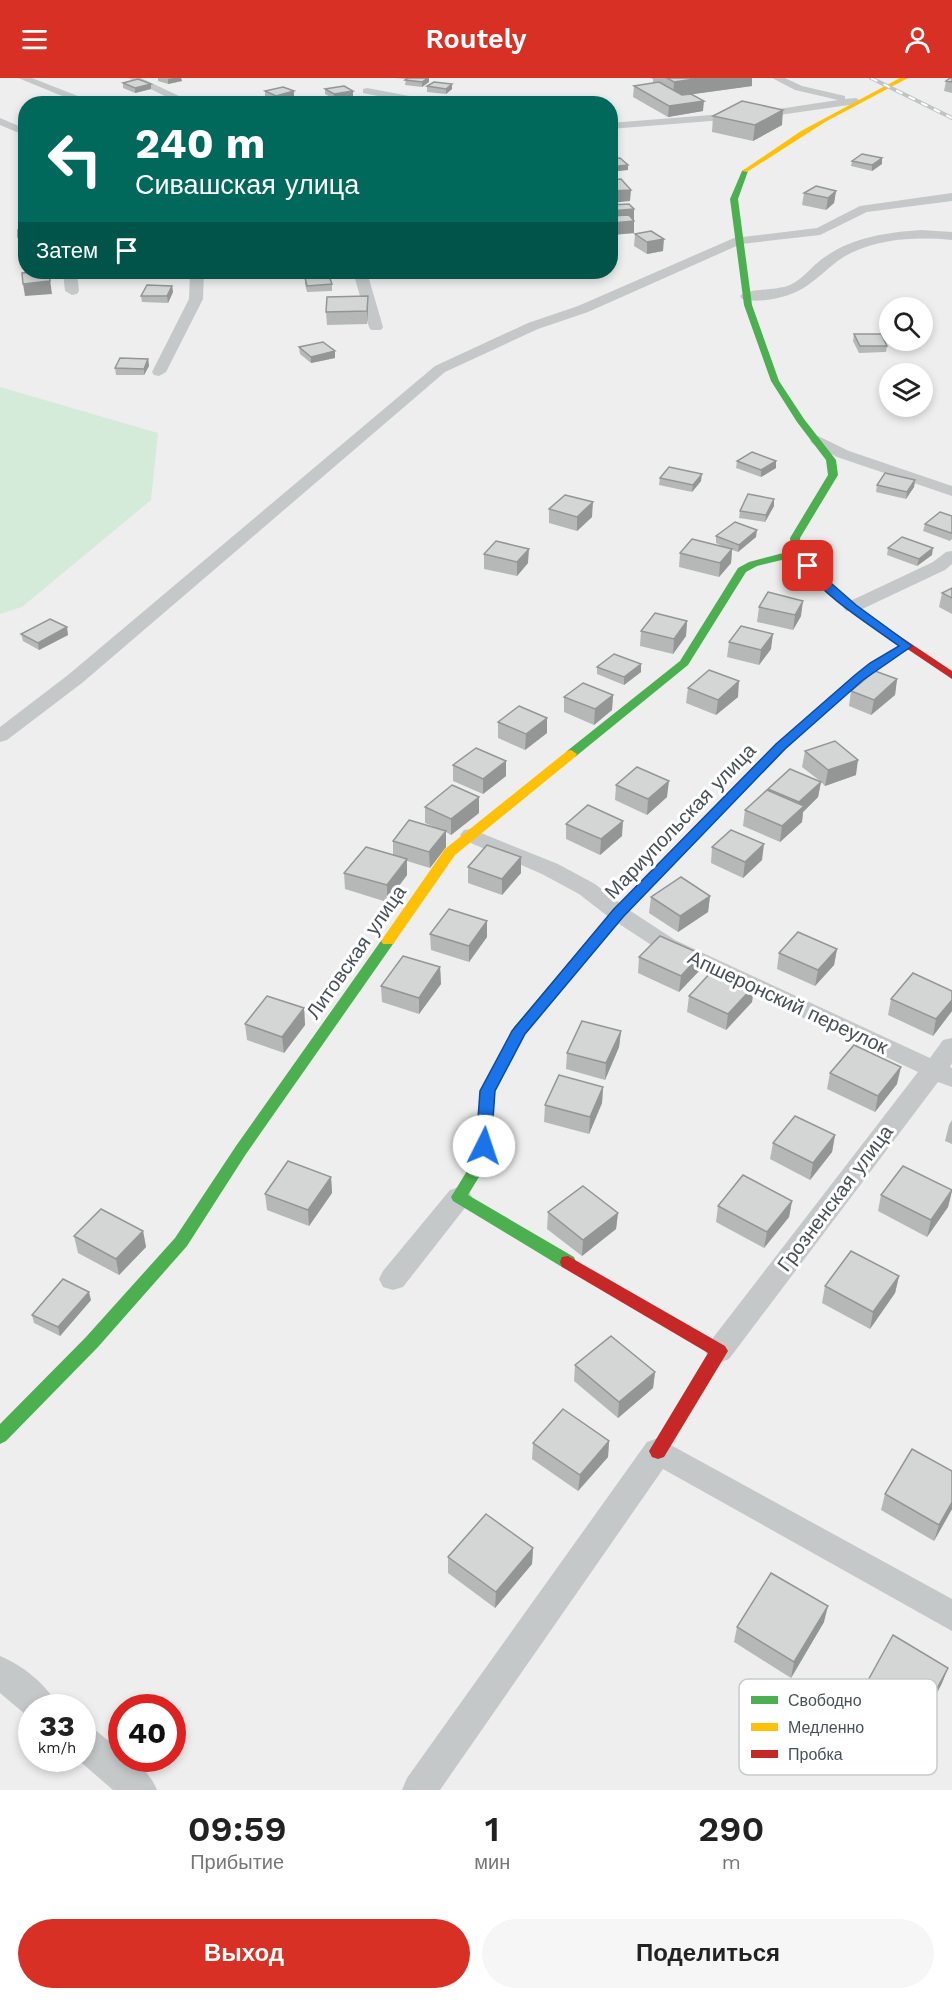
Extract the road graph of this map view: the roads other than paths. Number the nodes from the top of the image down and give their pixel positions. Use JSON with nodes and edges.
{"nodes":[{"id":1,"x":23,"y":78,"type":"edge"},
{"id":2,"x":133,"y":78,"type":"edge"},
{"id":3,"x":777,"y":78,"type":"edge"},
{"id":4,"x":905,"y":78,"type":"edge"},
{"id":5,"x":367,"y":91,"type":"dead end"},
{"id":6,"x":71,"y":96,"type":"edge"},
{"id":7,"x":173,"y":96,"type":"edge"},
{"id":8,"x":394,"y":96,"type":"edge"},
{"id":9,"x":856,"y":101,"type":"junction"},
{"id":10,"x":0,"y":121,"type":"edge"},
{"id":11,"x":618,"y":125,"type":"edge"},
{"id":12,"x":18,"y":129,"type":"edge"},
{"id":13,"x":952,"y":197,"type":"edge"},
{"id":14,"x":952,"y":236,"type":"edge"},
{"id":15,"x":738,"y":241,"type":"junction"},
{"id":16,"x":71,"y":279,"type":"edge"},
{"id":17,"x":197,"y":279,"type":"edge"},
{"id":18,"x":362,"y":279,"type":"edge"},
{"id":19,"x":72,"y":291,"type":"dead end"},
{"id":20,"x":747,"y":296,"type":"junction"},
{"id":21,"x":376,"y":327,"type":"dead end"},
{"id":22,"x":159,"y":372,"type":"dead end"},
{"id":23,"x":818,"y":441,"type":"junction"},
{"id":24,"x":952,"y":491,"type":"edge"},
{"id":25,"x":796,"y":553,"type":"junction"},
{"id":26,"x":952,"y":556,"type":"edge"},
{"id":27,"x":852,"y":607,"type":"junction"},
{"id":28,"x":907,"y":646,"type":"junction"},
{"id":29,"x":952,"y":676,"type":"edge"},
{"id":30,"x":0,"y":736,"type":"edge"},
{"id":31,"x":471,"y":834,"type":"junction"},
{"id":32,"x":618,"y":914,"type":"junction"},
{"id":33,"x":952,"y":1046,"type":"edge"},
{"id":34,"x":943,"y":1073,"type":"edge"},
{"id":35,"x":459,"y":1197,"type":"junction"},
{"id":36,"x":393,"y":1279,"type":"dead end"},
{"id":37,"x":719,"y":1351,"type":"junction"},
{"id":38,"x":0,"y":1436,"type":"edge"},
{"id":39,"x":658,"y":1451,"type":"junction"},
{"id":40,"x":952,"y":1616,"type":"edge"},
{"id":41,"x":0,"y":1672,"type":"edge"},
{"id":42,"x":26,"y":1694,"type":"edge"},
{"id":43,"x":96,"y":1754,"type":"edge"},
{"id":44,"x":140,"y":1790,"type":"edge"},
{"id":45,"x":419,"y":1790,"type":"edge"}],
"edges":[{"from":1,"to":6,"type":"street"},
{"from":2,"to":7,"type":"street"},
{"from":3,"to":9,"type":"street"},
{"from":4,"to":9,"type":"street"},
{"from":5,"to":8,"type":"street"},
{"from":9,"to":11,"type":"street"},
{"from":9,"to":15,"type":"street"},
{"from":10,"to":12,"type":"street"},
{"from":13,"to":15,"type":"street"},
{"from":14,"to":20,"type":"street"},
{"from":15,"to":20,"type":"street"},
{"from":15,"to":30,"type":"street"},
{"from":16,"to":19,"type":"street"},
{"from":17,"to":22,"type":"street"},
{"from":18,"to":21,"type":"street"},
{"from":20,"to":23,"type":"street"},
{"from":23,"to":24,"type":"street"},
{"from":23,"to":25,"type":"street"},
{"from":25,"to":27,"type":"street"},
{"from":25,"to":31,"type":"street","name":"Литовская улица"},
{"from":26,"to":27,"type":"street"},
{"from":27,"to":28,"type":"street"},
{"from":28,"to":29,"type":"street"},
{"from":28,"to":32,"type":"street","name":"Мариупольская улица"},
{"from":31,"to":32,"type":"street","name":"Апшеронский переулок"},
{"from":31,"to":38,"type":"street","name":"Литовская улица"},
{"from":32,"to":34,"type":"street","name":"Апшеронский переулок"},
{"from":32,"to":35,"type":"street","name":"Мариупольская улица"},
{"from":33,"to":34,"type":"street","name":"Грозненская улица"},
{"from":34,"to":37,"type":"street","name":"Грозненская улица"},
{"from":35,"to":36,"type":"street"},
{"from":35,"to":37,"type":"street"},
{"from":37,"to":39,"type":"street"},
{"from":39,"to":40,"type":"street"},
{"from":39,"to":45,"type":"street"},
{"from":41,"to":42,"type":"street"},
{"from":43,"to":44,"type":"street"}]}
